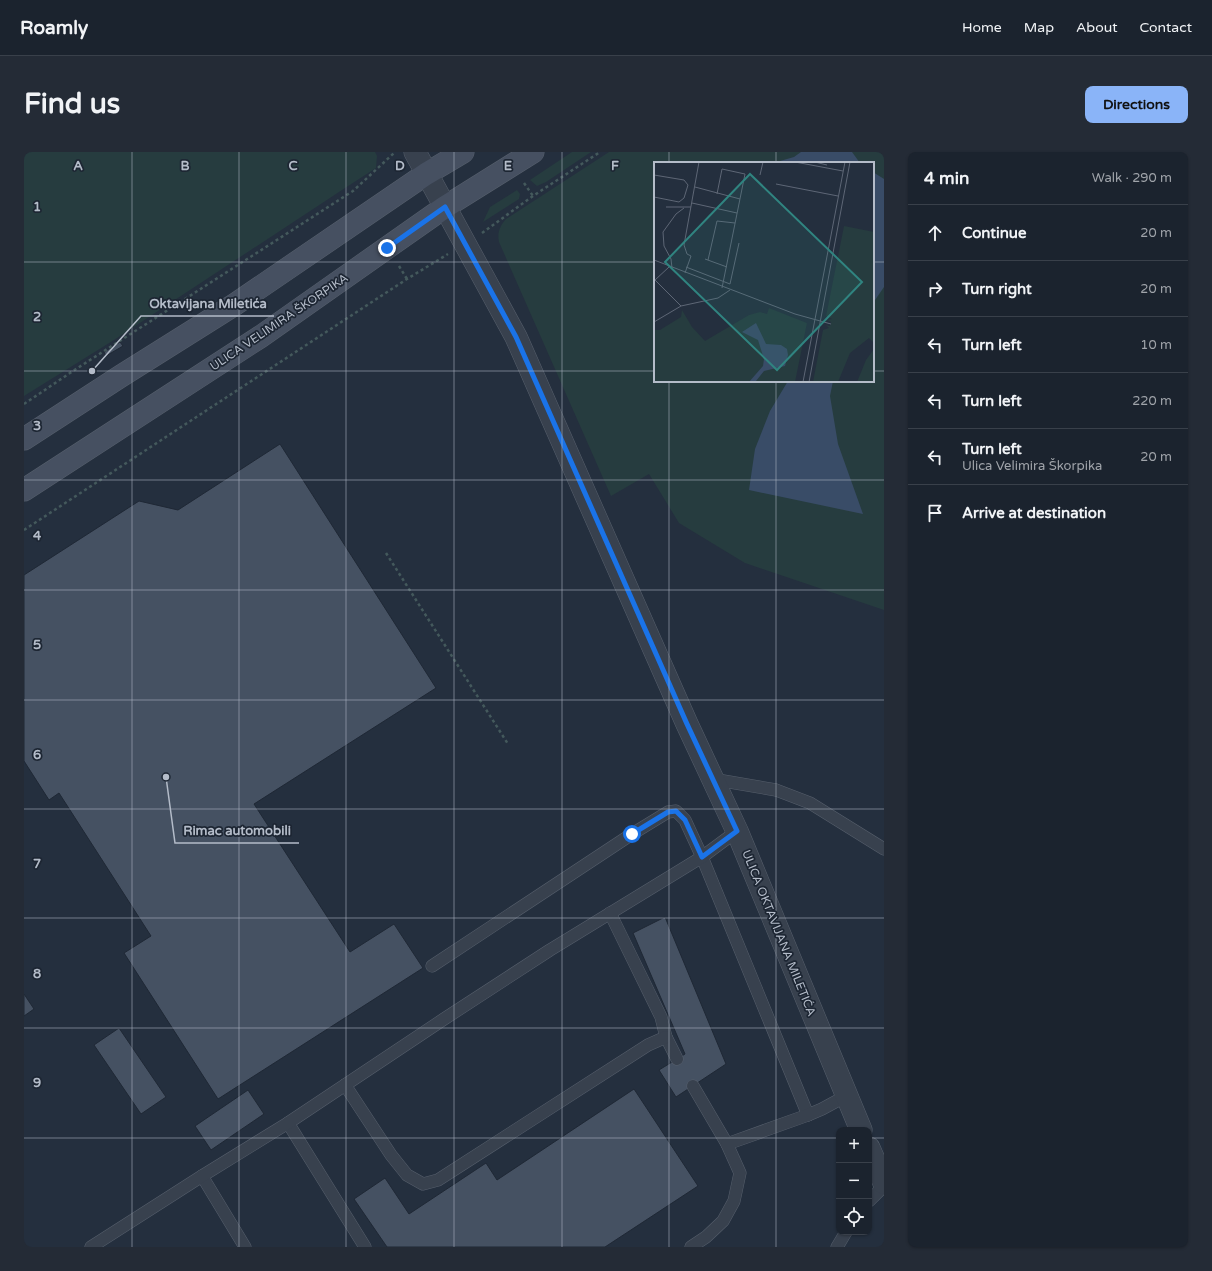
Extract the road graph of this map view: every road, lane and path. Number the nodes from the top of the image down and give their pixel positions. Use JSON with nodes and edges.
{"nodes":[{"id":1,"x":415,"y":152,"type":"edge"},
{"id":2,"x":463,"y":152,"type":"edge"},
{"id":3,"x":533,"y":152,"type":"edge"},
{"id":4,"x":600,"y":152,"type":"edge"},
{"id":5,"x":392,"y":155,"type":"dead end"},
{"id":6,"x":426,"y":174,"type":"junction"},
{"id":7,"x":523,"y":182,"type":"dead end"},
{"id":8,"x":533,"y":196,"type":"junction"},
{"id":9,"x":445,"y":207,"type":"junction"},
{"id":10,"x":481,"y":234,"type":"dead end"},
{"id":11,"x":440,"y":259,"type":"dead end"},
{"id":12,"x":399,"y":267,"type":"dead end"},
{"id":13,"x":407,"y":279,"type":"junction"},
{"id":14,"x":24,"y":404,"type":"edge"},
{"id":15,"x":24,"y":439,"type":"edge"},
{"id":16,"x":24,"y":490,"type":"edge"},
{"id":17,"x":24,"y":530,"type":"edge"},
{"id":18,"x":386,"y":553,"type":"dead end"},
{"id":19,"x":508,"y":744,"type":"dead end"},
{"id":20,"x":712,"y":779,"type":"junction"},
{"id":21,"x":737,"y":831,"type":"junction"},
{"id":22,"x":884,"y":848,"type":"edge"},
{"id":23,"x":702,"y":857,"type":"junction"},
{"id":24,"x":610,"y":913,"type":"junction"},
{"id":25,"x":432,"y":966,"type":"dead end"},
{"id":26,"x":666,"y":1037,"type":"junction"},
{"id":27,"x":677,"y":1059,"type":"dead end"},
{"id":28,"x":345,"y":1085,"type":"junction"},
{"id":29,"x":693,"y":1086,"type":"dead end"},
{"id":30,"x":846,"y":1096,"type":"junction"},
{"id":31,"x":808,"y":1115,"type":"junction"},
{"id":32,"x":288,"y":1123,"type":"junction"},
{"id":33,"x":860,"y":1127,"type":"edge"},
{"id":34,"x":727,"y":1144,"type":"junction"},
{"id":35,"x":872,"y":1155,"type":"edge"},
{"id":36,"x":202,"y":1176,"type":"junction"},
{"id":37,"x":884,"y":1183,"type":"edge"},
{"id":38,"x":884,"y":1186,"type":"edge"},
{"id":39,"x":871,"y":1199,"type":"edge"},
{"id":40,"x":844,"y":1235,"type":"edge"},
{"id":41,"x":91,"y":1247,"type":"edge"},
{"id":42,"x":245,"y":1247,"type":"edge"},
{"id":43,"x":365,"y":1247,"type":"edge"},
{"id":44,"x":691,"y":1247,"type":"edge"},
{"id":45,"x":838,"y":1247,"type":"edge"}],
"edges":[{"from":1,"to":6,"type":"street","name":"ULICA OKTAVIJANA MILETIĆA"},
{"from":2,"to":6,"type":"main road"},
{"from":3,"to":9,"type":"main road","name":"ULICA VELIMIRA ŠKORPIKA"},
{"from":4,"to":8,"type":"path"},
{"from":5,"to":14,"type":"path"},
{"from":6,"to":9,"type":"street","name":"ULICA OKTAVIJANA MILETIĆA"},
{"from":6,"to":15,"type":"main road"},
{"from":7,"to":8,"type":"path"},
{"from":8,"to":10,"type":"path"},
{"from":9,"to":16,"type":"main road","name":"ULICA VELIMIRA ŠKORPIKA"},
{"from":9,"to":20,"type":"street","name":"ULICA OKTAVIJANA MILETIĆA"},
{"from":11,"to":13,"type":"path"},
{"from":12,"to":13,"type":"path"},
{"from":13,"to":17,"type":"path"},
{"from":18,"to":19,"type":"path"},
{"from":20,"to":21,"type":"street","name":"ULICA OKTAVIJANA MILETIĆA"},
{"from":20,"to":22,"type":"lane"},
{"from":21,"to":23,"type":"lane"},
{"from":21,"to":30,"type":"street","name":"ULICA OKTAVIJANA MILETIĆA"},
{"from":23,"to":24,"type":"lane"},
{"from":23,"to":25,"type":"lane"},
{"from":23,"to":31,"type":"lane"},
{"from":24,"to":26,"type":"lane"},
{"from":24,"to":28,"type":"lane"},
{"from":26,"to":27,"type":"lane"},
{"from":26,"to":28,"type":"lane"},
{"from":28,"to":32,"type":"lane"},
{"from":29,"to":34,"type":"lane"},
{"from":30,"to":31,"type":"lane"},
{"from":30,"to":33,"type":"street","name":"ULICA OKTAVIJANA MILETIĆA"},
{"from":31,"to":34,"type":"lane"},
{"from":32,"to":36,"type":"lane"},
{"from":32,"to":43,"type":"lane"},
{"from":34,"to":44,"type":"lane"},
{"from":35,"to":37,"type":"street"},
{"from":36,"to":41,"type":"lane"},
{"from":36,"to":42,"type":"lane"},
{"from":38,"to":39,"type":"lane"},
{"from":40,"to":45,"type":"lane"}]}
